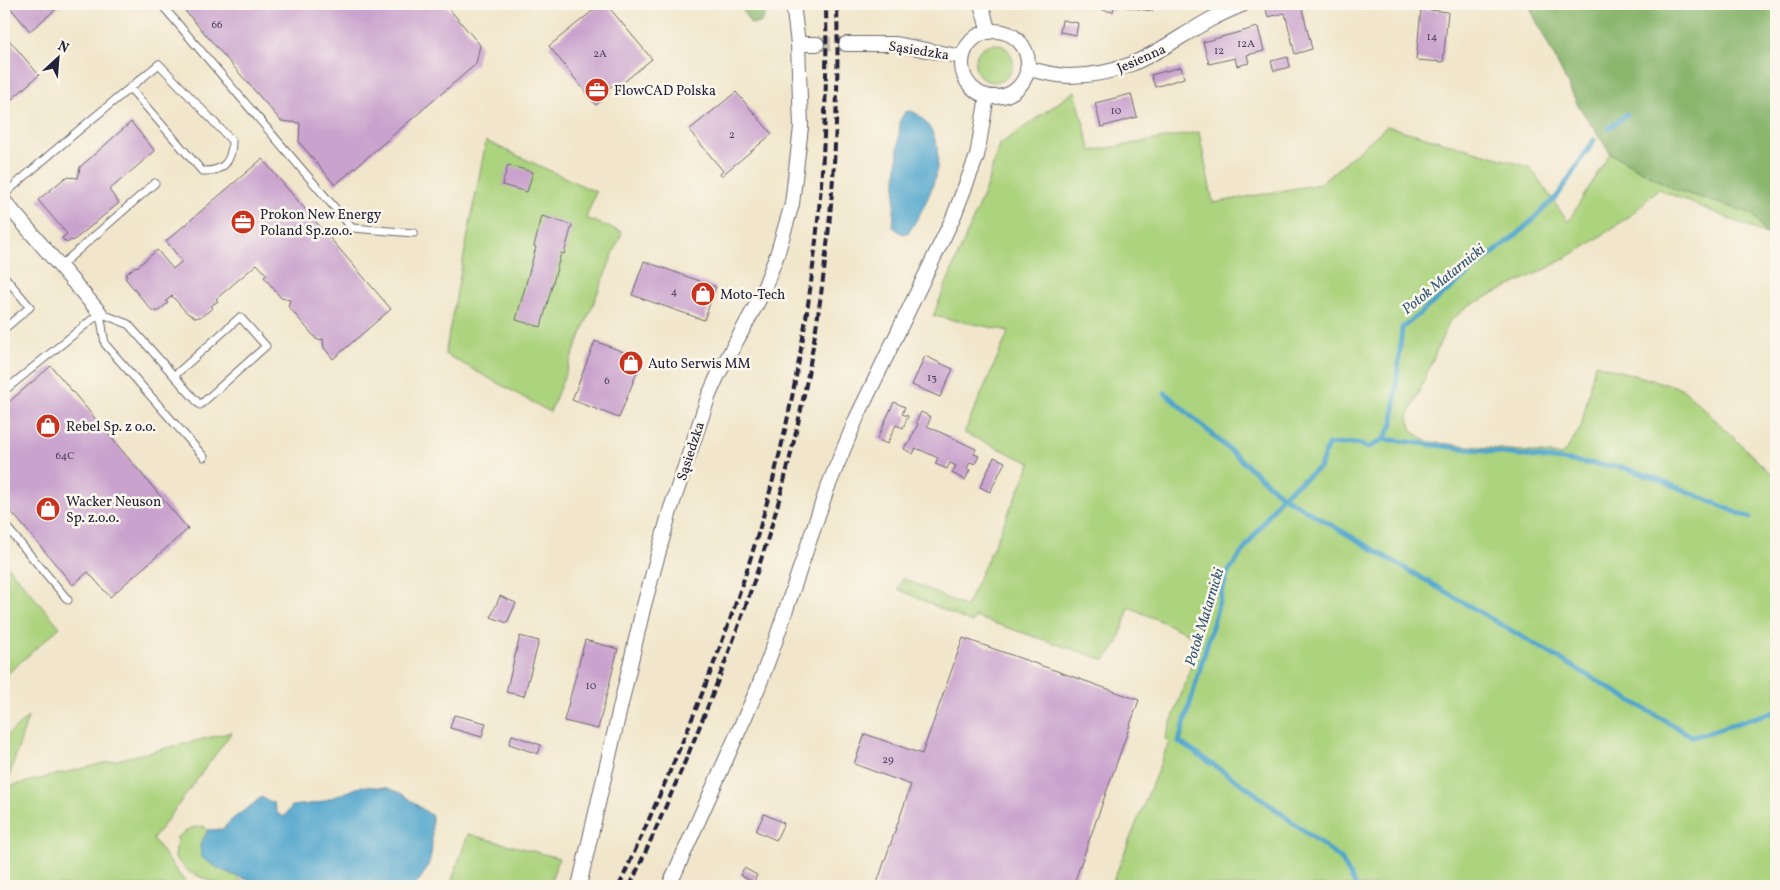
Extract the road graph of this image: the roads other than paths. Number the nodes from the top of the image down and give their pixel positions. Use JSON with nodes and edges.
{"nodes":[{"id":1,"x":161,"y":4,"type":"edge"},
{"id":2,"x":793,"y":4,"type":"edge"},
{"id":3,"x":982,"y":4,"type":"edge"},
{"id":4,"x":1244,"y":4,"type":"edge"},
{"id":5,"x":989,"y":32,"type":"junction"},
{"id":6,"x":798,"y":44,"type":"junction"},
{"id":7,"x":817,"y":44,"type":"tunnel mouth"},
{"id":8,"x":846,"y":44,"type":"tunnel mouth"},
{"id":9,"x":962,"y":57,"type":"junction"},
{"id":10,"x":1027,"y":69,"type":"junction"},
{"id":11,"x":130,"y":88,"type":"junction"},
{"id":12,"x":987,"y":96,"type":"junction"},
{"id":13,"x":156,"y":184,"type":"dead end"},
{"id":14,"x":4,"y":195,"type":"edge"},
{"id":15,"x":4,"y":201,"type":"edge"},
{"id":16,"x":414,"y":233,"type":"dead end"},
{"id":17,"x":60,"y":266,"type":"junction"},
{"id":18,"x":4,"y":276,"type":"edge"},
{"id":19,"x":100,"y":313,"type":"junction"},
{"id":20,"x":4,"y":329,"type":"edge"},
{"id":21,"x":174,"y":376,"type":"junction"},
{"id":22,"x":4,"y":391,"type":"edge"},
{"id":23,"x":204,"y":457,"type":"dead end"},
{"id":24,"x":4,"y":524,"type":"edge"},
{"id":25,"x":68,"y":600,"type":"dead end"},
{"id":26,"x":580,"y":886,"type":"edge"},
{"id":27,"x":669,"y":886,"type":"edge"}],
"edges":[{"from":1,"to":16,"type":"lane"},
{"from":2,"to":6,"type":"street"},
{"from":3,"to":5,"type":"street"},
{"from":4,"to":10,"type":"street","name":"Jesienna"},
{"from":5,"to":9,"type":"street"},
{"from":5,"to":10,"type":"street"},
{"from":6,"to":7,"type":"street"},
{"from":6,"to":26,"type":"street","name":"Sąsiedzka"},
{"from":8,"to":9,"type":"street","name":"Sąsiedzka"},
{"from":9,"to":12,"type":"street"},
{"from":10,"to":12,"type":"street"},
{"from":11,"to":11,"type":"lane"},
{"from":11,"to":14,"type":"lane"},
{"from":12,"to":27,"type":"street"},
{"from":13,"to":17,"type":"lane"},
{"from":15,"to":17,"type":"street"},
{"from":17,"to":19,"type":"street"},
{"from":18,"to":20,"type":"lane"},
{"from":19,"to":21,"type":"lane"},
{"from":19,"to":22,"type":"lane"},
{"from":19,"to":23,"type":"lane"},
{"from":21,"to":21,"type":"lane"},
{"from":24,"to":25,"type":"lane"}]}
